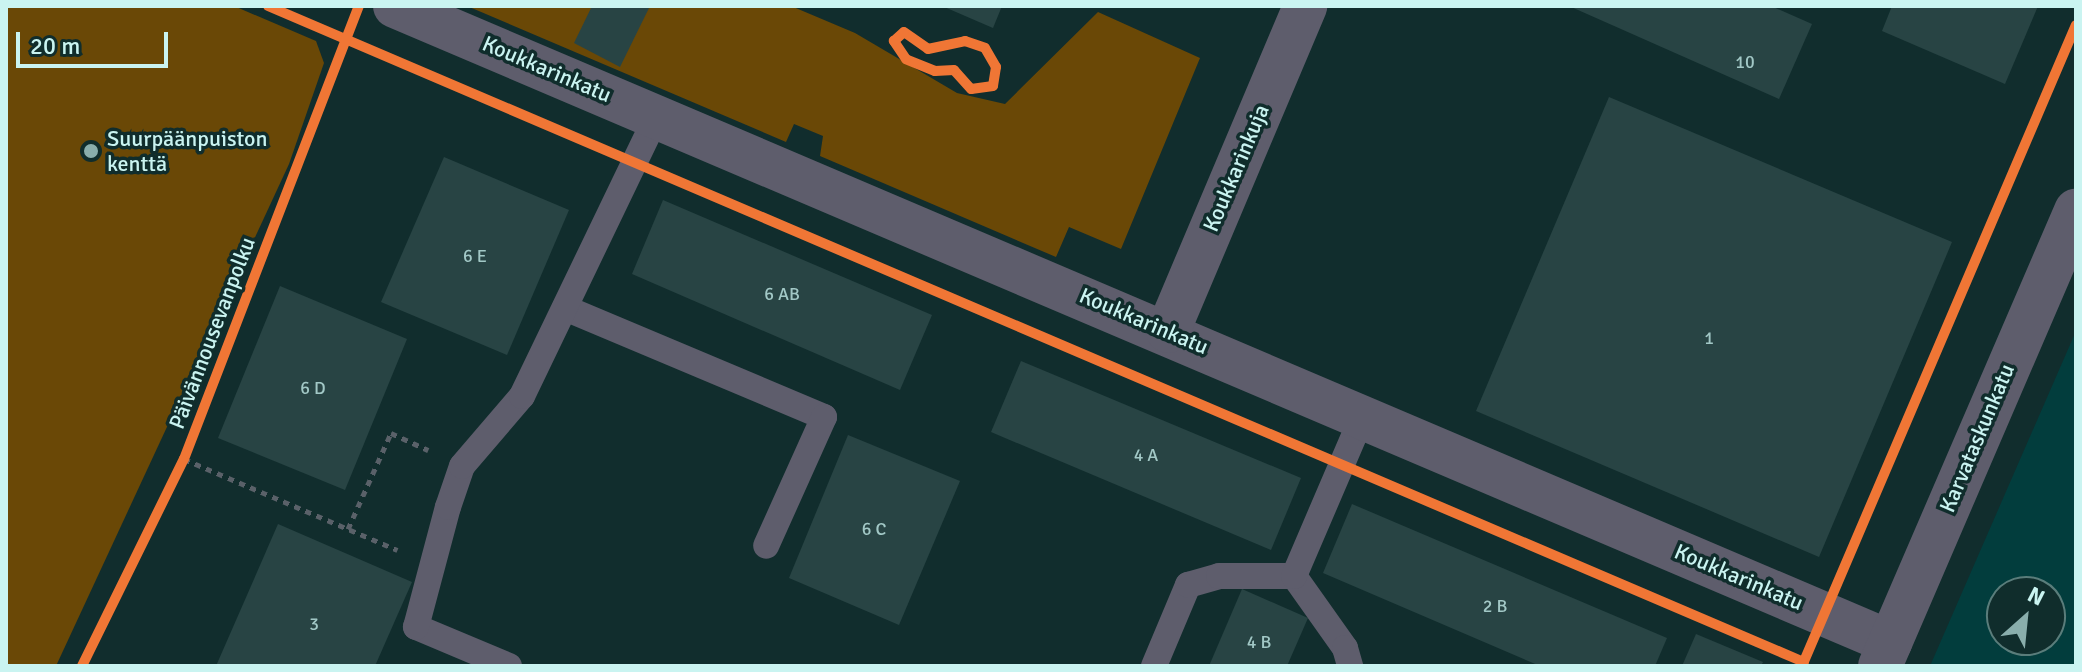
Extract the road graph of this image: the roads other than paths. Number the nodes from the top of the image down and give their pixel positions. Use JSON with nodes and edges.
{"nodes":[{"id":1,"x":395,"y":6,"type":"edge"},
{"id":2,"x":1305,"y":6,"type":"edge"},
{"id":3,"x":657,"y":115,"type":"junction"},
{"id":4,"x":2076,"y":210,"type":"edge"},
{"id":5,"x":565,"y":308,"type":"junction"},
{"id":6,"x":1168,"y":331,"type":"junction"},
{"id":7,"x":1363,"y":415,"type":"junction"},
{"id":8,"x":766,"y":546,"type":"dead end"},
{"id":9,"x":1294,"y":576,"type":"junction"},
{"id":10,"x":1885,"y":654,"type":"edge"},
{"id":11,"x":509,"y":666,"type":"edge"},
{"id":12,"x":1154,"y":666,"type":"edge"},
{"id":13,"x":1350,"y":666,"type":"edge"}],
"edges":[{"from":1,"to":3,"type":"street","name":"Koukkarinkatu"},
{"from":2,"to":6,"type":"street","name":"Koukkarinkuja"},
{"from":3,"to":5,"type":"lane"},
{"from":3,"to":6,"type":"street","name":"Koukkarinkatu"},
{"from":4,"to":10,"type":"street","name":"Karvataskunkatu"},
{"from":5,"to":8,"type":"lane"},
{"from":5,"to":11,"type":"lane"},
{"from":6,"to":7,"type":"street","name":"Koukkarinkatu"},
{"from":7,"to":9,"type":"lane"},
{"from":7,"to":10,"type":"street","name":"Koukkarinkatu"},
{"from":9,"to":12,"type":"lane"},
{"from":9,"to":13,"type":"lane"}]}
